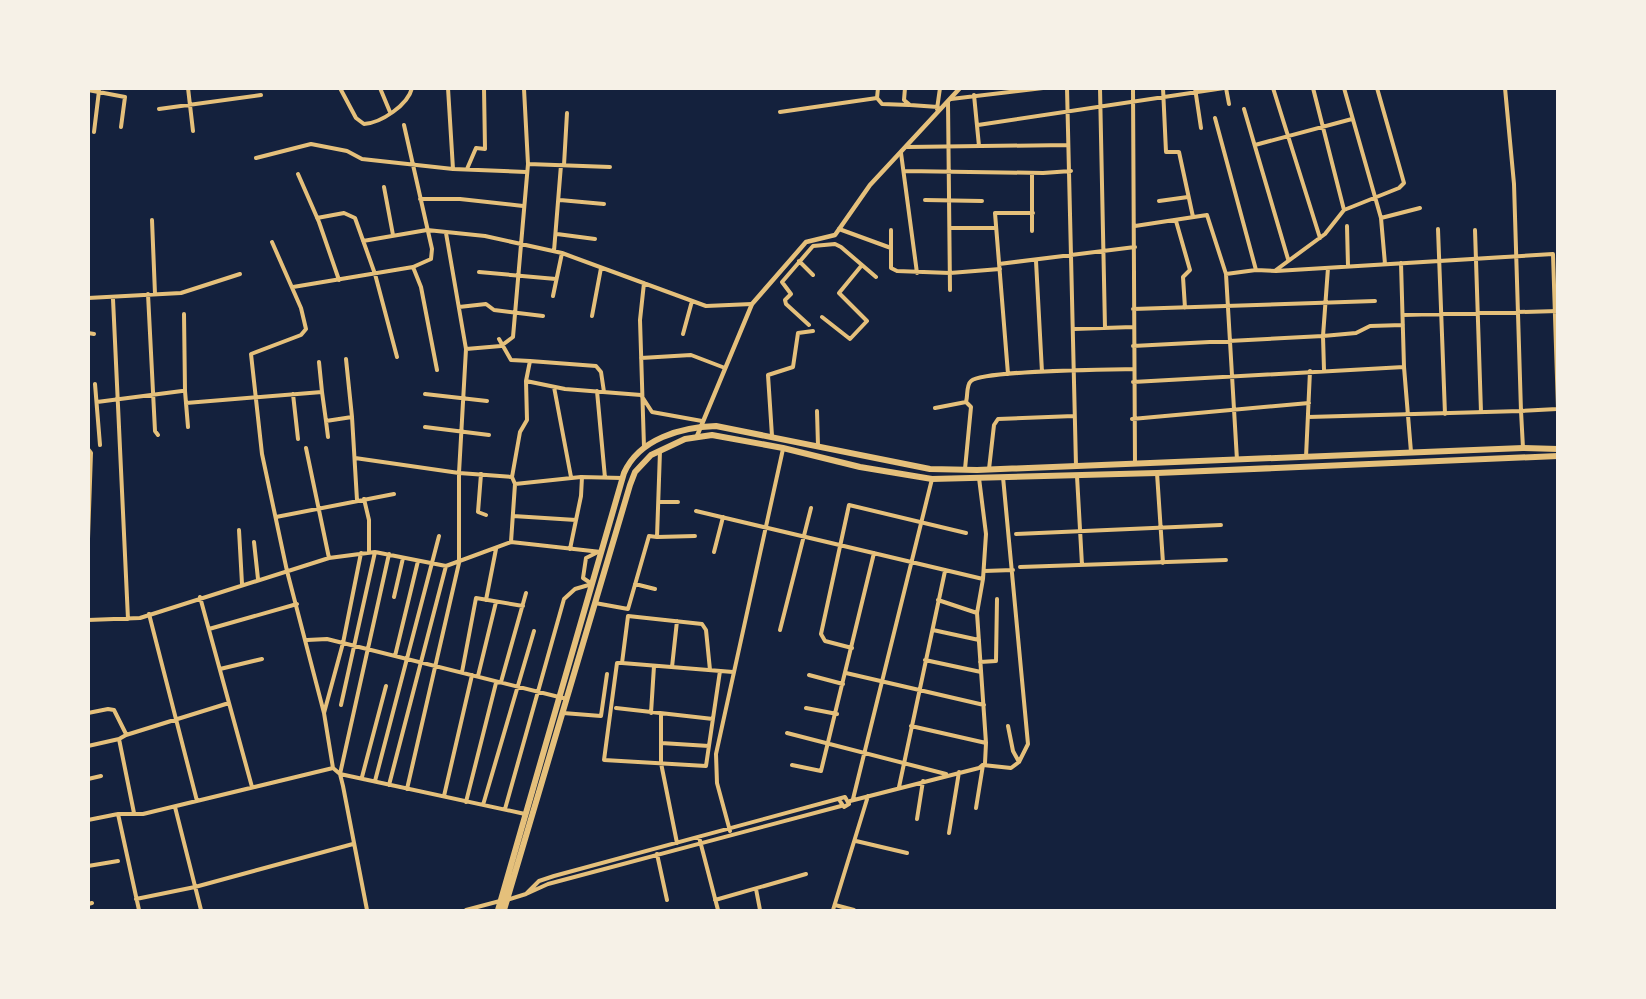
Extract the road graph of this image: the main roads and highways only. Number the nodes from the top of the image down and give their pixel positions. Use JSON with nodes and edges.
{"nodes":[{"id":1,"x":1557,"y":449,"type":"edge"},
{"id":2,"x":1557,"y":456,"type":"edge"},
{"id":3,"x":1206,"y":462,"type":"junction"},
{"id":4,"x":1207,"y":471,"type":"junction"},
{"id":5,"x":563,"y":698,"type":"junction"},
{"id":6,"x":504,"y":900,"type":"junction"},
{"id":7,"x":498,"y":910,"type":"edge"},
{"id":8,"x":504,"y":910,"type":"edge"}],
"edges":[{"from":1,"to":3,"type":"main road"},
{"from":2,"to":4,"type":"main road"},
{"from":3,"to":4,"type":"main road"},
{"from":3,"to":5,"type":"main road"},
{"from":4,"to":5,"type":"main road"},
{"from":5,"to":6,"type":"main road"},
{"from":5,"to":6,"type":"main road"},
{"from":6,"to":7,"type":"main road"},
{"from":6,"to":8,"type":"main road"}]}
